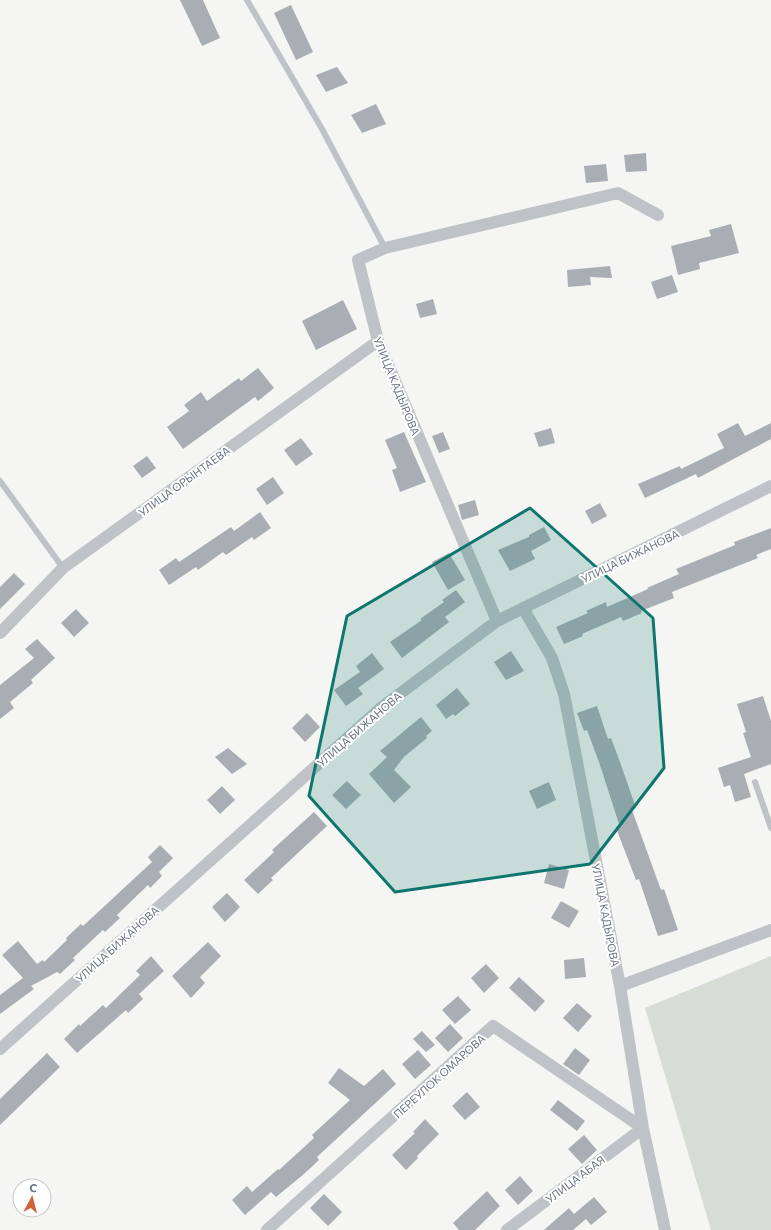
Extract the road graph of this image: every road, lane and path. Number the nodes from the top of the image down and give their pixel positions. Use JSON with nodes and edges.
{"nodes":[{"id":1,"x":248,"y":0,"type":"edge"},
{"id":2,"x":658,"y":215,"type":"dead end"},
{"id":3,"x":385,"y":248,"type":"junction"},
{"id":4,"x":378,"y":341,"type":"junction"},
{"id":5,"x":0,"y":481,"type":"edge"},
{"id":6,"x":771,"y":486,"type":"edge"},
{"id":7,"x":63,"y":568,"type":"junction"},
{"id":8,"x":523,"y":608,"type":"junction"},
{"id":9,"x":496,"y":621,"type":"junction"},
{"id":10,"x":0,"y":633,"type":"edge"},
{"id":11,"x":755,"y":782,"type":"dead end"},
{"id":12,"x":771,"y":828,"type":"edge"},
{"id":13,"x":771,"y":930,"type":"edge"},
{"id":14,"x":620,"y":986,"type":"junction"},
{"id":15,"x":0,"y":1049,"type":"edge"},
{"id":16,"x":643,"y":1128,"type":"junction"},
{"id":17,"x":267,"y":1230,"type":"edge"},
{"id":18,"x":507,"y":1230,"type":"edge"},
{"id":19,"x":665,"y":1230,"type":"edge"}],
"edges":[{"from":1,"to":3,"type":"lane"},
{"from":2,"to":3,"type":"street","name":"УЛИЦА КАДЫРОВА"},
{"from":3,"to":4,"type":"street","name":"УЛИЦА КАДЫРОВА"},
{"from":4,"to":7,"type":"street","name":"УЛИЦА ОРЫНТАЕВА"},
{"from":4,"to":9,"type":"street","name":"УЛИЦА КАДЫРОВА"},
{"from":5,"to":7,"type":"lane"},
{"from":6,"to":8,"type":"street","name":"УЛИЦА БИЖАНОВА"},
{"from":7,"to":10,"type":"street","name":"УЛИЦА ОРЫНТАЕВА"},
{"from":8,"to":9,"type":"street","name":"УЛИЦА БИЖАНОВА"},
{"from":8,"to":14,"type":"street","name":"УЛИЦА КАДЫРОВА"},
{"from":9,"to":15,"type":"street","name":"УЛИЦА БИЖАНОВА"},
{"from":11,"to":12,"type":"lane"},
{"from":13,"to":14,"type":"street"},
{"from":14,"to":16,"type":"street","name":"УЛИЦА КАДЫРОВА"},
{"from":16,"to":17,"type":"street","name":"ПЕРЕУЛОК ОМАРОВА"},
{"from":16,"to":18,"type":"street","name":"УЛИЦА АБАЯ"},
{"from":16,"to":19,"type":"street","name":"УЛИЦА КАДЫРОВА"}]}
